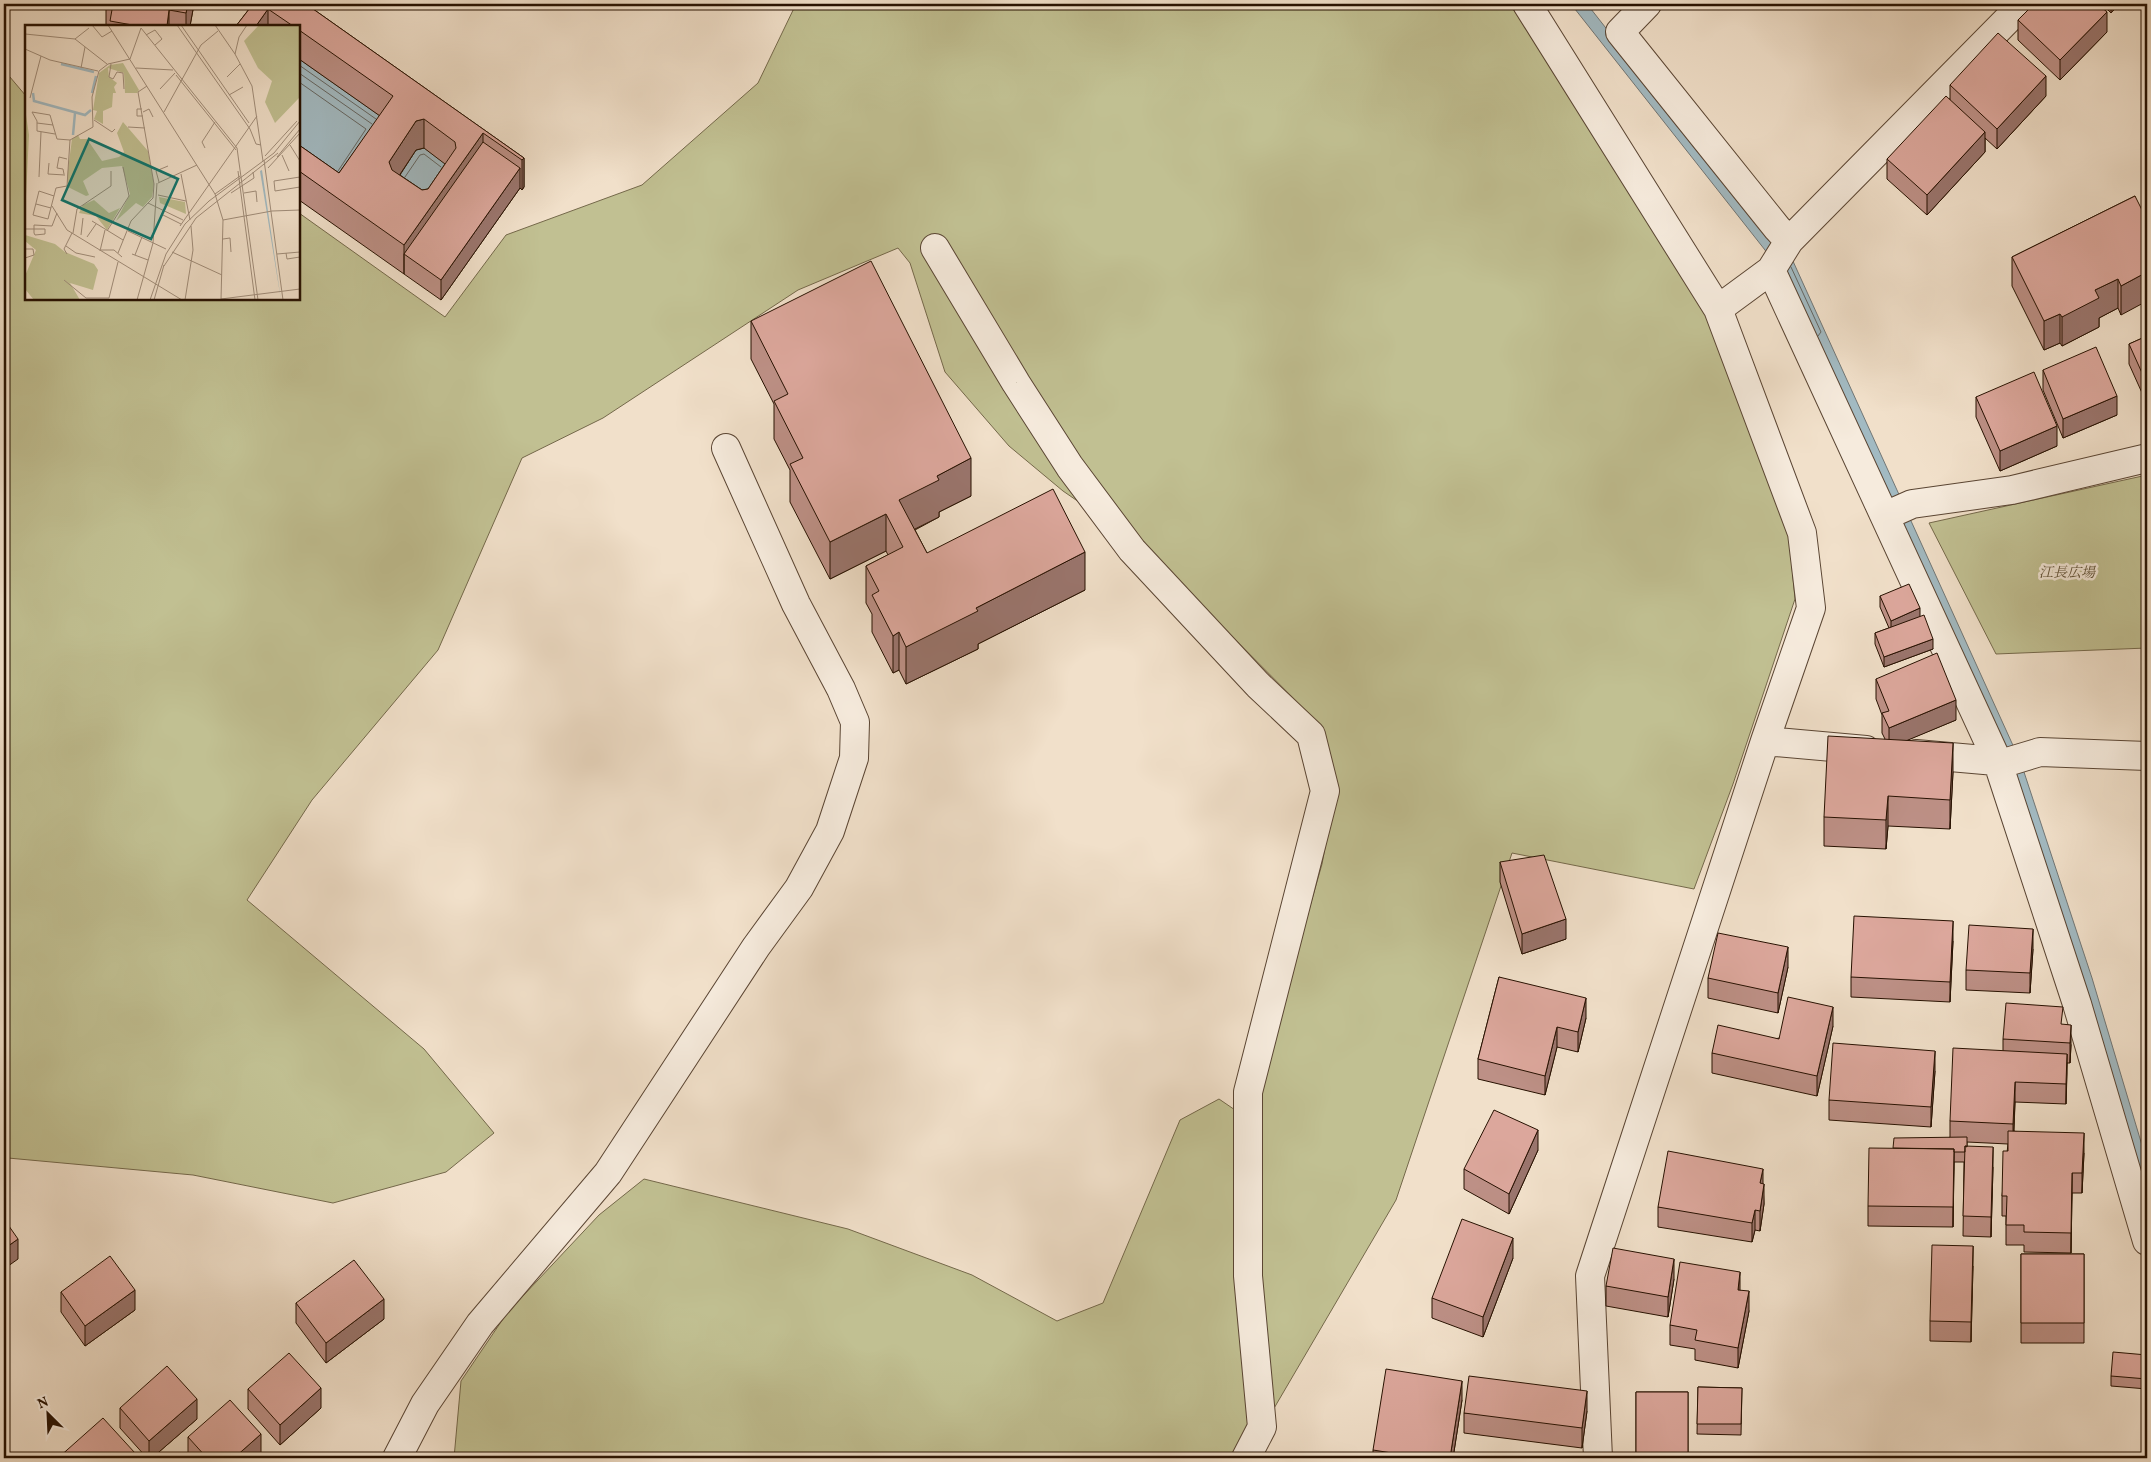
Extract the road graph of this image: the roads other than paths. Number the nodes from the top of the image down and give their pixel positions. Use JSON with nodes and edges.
{"nodes":[{"id":1,"x":1527,"y":4,"type":"edge"},
{"id":2,"x":1647,"y":4,"type":"edge"},
{"id":3,"x":2023,"y":4,"type":"edge"},
{"id":4,"x":935,"y":248,"type":"dead end"},
{"id":5,"x":1780,"y":256,"type":"junction"},
{"id":6,"x":1718,"y":309,"type":"junction"},
{"id":7,"x":726,"y":448,"type":"dead end"},
{"id":8,"x":2147,"y":458,"type":"edge"},
{"id":9,"x":1895,"y":512,"type":"junction"},
{"id":10,"x":1765,"y":741,"type":"junction"},
{"id":11,"x":2147,"y":756,"type":"edge"},
{"id":12,"x":2009,"y":760,"type":"junction"},
{"id":13,"x":2147,"y":1241,"type":"edge"},
{"id":14,"x":397,"y":1458,"type":"edge"},
{"id":15,"x":1246,"y":1458,"type":"edge"},
{"id":16,"x":1598,"y":1458,"type":"edge"}],
"edges":[{"from":1,"to":6,"type":"street"},
{"from":2,"to":5,"type":"street"},
{"from":3,"to":5,"type":"street"},
{"from":4,"to":15,"type":"street"},
{"from":5,"to":6,"type":"street"},
{"from":5,"to":9,"type":"street"},
{"from":6,"to":10,"type":"street"},
{"from":7,"to":14,"type":"street"},
{"from":8,"to":9,"type":"street"},
{"from":9,"to":12,"type":"street"},
{"from":10,"to":12,"type":"street"},
{"from":10,"to":16,"type":"street"},
{"from":11,"to":12,"type":"street"},
{"from":12,"to":13,"type":"street"}]}
